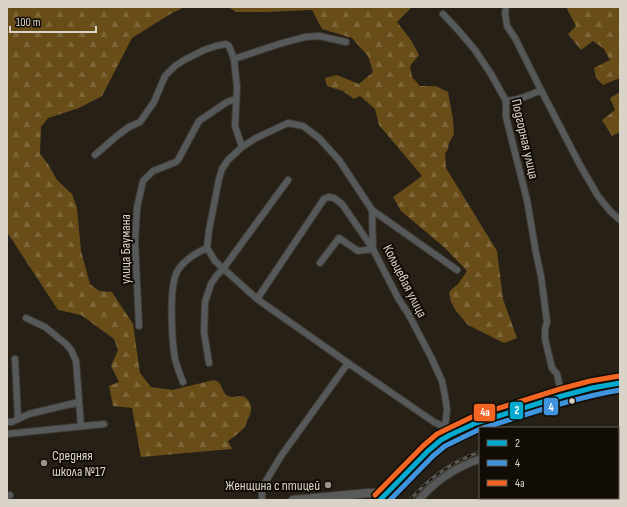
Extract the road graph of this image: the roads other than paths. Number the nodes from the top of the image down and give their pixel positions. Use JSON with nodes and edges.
{"nodes":[{"id":1,"x":506,"y":7,"type":"edge"},
{"id":2,"x":443,"y":14,"type":"dead end"},
{"id":3,"x":346,"y":42,"type":"dead end"},
{"id":4,"x":234,"y":59,"type":"junction"},
{"id":5,"x":541,"y":90,"type":"junction"},
{"id":6,"x":236,"y":99,"type":"junction"},
{"id":7,"x":506,"y":101,"type":"junction"},
{"id":8,"x":242,"y":148,"type":"junction"},
{"id":9,"x":95,"y":155,"type":"dead end"},
{"id":10,"x":288,"y":180,"type":"dead end"},
{"id":11,"x":372,"y":210,"type":"junction"},
{"id":12,"x":620,"y":220,"type":"edge"},
{"id":13,"x":207,"y":248,"type":"junction"},
{"id":14,"x":373,"y":249,"type":"junction"},
{"id":15,"x":320,"y":263,"type":"dead end"},
{"id":16,"x":223,"y":269,"type":"junction"},
{"id":17,"x":457,"y":270,"type":"dead end"},
{"id":18,"x":257,"y":299,"type":"junction"},
{"id":19,"x":26,"y":318,"type":"dead end"},
{"id":20,"x":139,"y":326,"type":"dead end"},
{"id":21,"x":15,"y":359,"type":"dead end"},
{"id":22,"x":209,"y":363,"type":"dead end"},
{"id":23,"x":348,"y":363,"type":"junction"},
{"id":24,"x":183,"y":382,"type":"dead end"},
{"id":25,"x":620,"y":383,"type":"edge"},
{"id":26,"x":562,"y":396,"type":"junction"},
{"id":27,"x":79,"y":402,"type":"junction"},
{"id":28,"x":18,"y":419,"type":"junction"},
{"id":29,"x":9,"y":422,"type":"edge"},
{"id":30,"x":104,"y":424,"type":"dead end"},
{"id":31,"x":81,"y":426,"type":"junction"},
{"id":32,"x":447,"y":431,"type":"junction"},
{"id":33,"x":9,"y":433,"type":"edge"},
{"id":34,"x":479,"y":458,"type":"edge"},
{"id":35,"x":382,"y":498,"type":"edge"},
{"id":36,"x":262,"y":500,"type":"edge"},
{"id":37,"x":293,"y":500,"type":"edge"},
{"id":38,"x":301,"y":500,"type":"edge"},
{"id":39,"x":419,"y":500,"type":"edge"}],
"edges":[{"from":1,"to":5,"type":"street","name":"Подгорная улица"},
{"from":2,"to":7,"type":"street","name":"Подгорная улица"},
{"from":3,"to":4,"type":"street"},
{"from":4,"to":6,"type":"street"},
{"from":4,"to":9,"type":"street"},
{"from":5,"to":7,"type":"street"},
{"from":5,"to":12,"type":"street","name":"Подгорная улица"},
{"from":6,"to":8,"type":"street"},
{"from":6,"to":20,"type":"street","name":"улица Баумана"},
{"from":7,"to":26,"type":"street","name":"Подгорная улица"},
{"from":8,"to":11,"type":"street"},
{"from":8,"to":13,"type":"street"},
{"from":10,"to":16,"type":"street"},
{"from":11,"to":14,"type":"street","name":"Кольцевая улица"},
{"from":11,"to":17,"type":"street"},
{"from":13,"to":16,"type":"street"},
{"from":13,"to":24,"type":"street"},
{"from":14,"to":15,"type":"street"},
{"from":14,"to":18,"type":"street"},
{"from":14,"to":32,"type":"street","name":"Кольцевая улица"},
{"from":16,"to":18,"type":"street"},
{"from":16,"to":22,"type":"street"},
{"from":18,"to":23,"type":"street"},
{"from":19,"to":27,"type":"street"},
{"from":21,"to":28,"type":"street"},
{"from":23,"to":32,"type":"street"},
{"from":23,"to":36,"type":"street"},
{"from":25,"to":26,"type":"main road"},
{"from":26,"to":32,"type":"main road"},
{"from":27,"to":28,"type":"street"},
{"from":27,"to":31,"type":"street"},
{"from":28,"to":29,"type":"street"},
{"from":29,"to":33,"type":"street"},
{"from":30,"to":31,"type":"street"},
{"from":31,"to":33,"type":"street"},
{"from":32,"to":35,"type":"main road"},
{"from":34,"to":39,"type":"street"},
{"from":35,"to":38,"type":"main road"},
{"from":37,"to":38,"type":"main road"}]}
